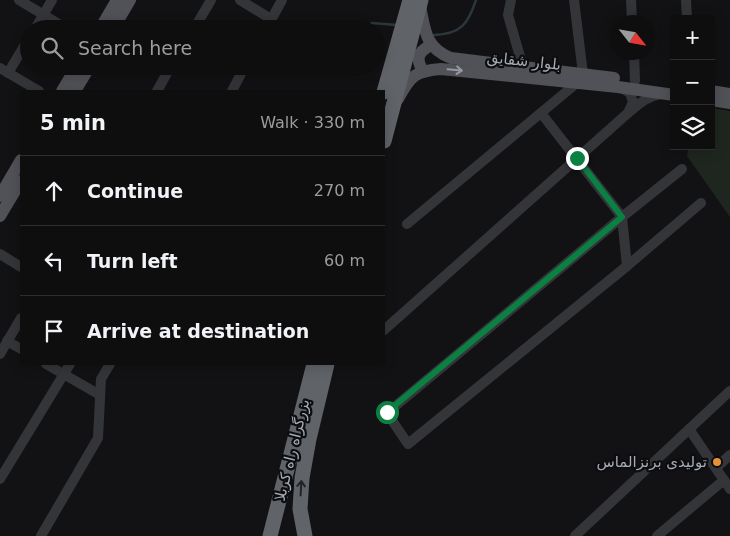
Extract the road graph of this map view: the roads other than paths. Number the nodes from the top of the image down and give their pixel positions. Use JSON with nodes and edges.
{"nodes":[{"id":1,"x":19,"y":0,"type":"edge"},
{"id":2,"x":52,"y":0,"type":"edge"},
{"id":3,"x":117,"y":0,"type":"edge"},
{"id":4,"x":130,"y":0,"type":"edge"},
{"id":5,"x":211,"y":0,"type":"edge"},
{"id":6,"x":240,"y":0,"type":"edge"},
{"id":7,"x":282,"y":0,"type":"edge"},
{"id":8,"x":511,"y":0,"type":"edge"},
{"id":9,"x":574,"y":0,"type":"edge"},
{"id":10,"x":631,"y":0,"type":"edge"},
{"id":11,"x":686,"y":0,"type":"edge"},
{"id":12,"x":417,"y":2,"type":"edge"},
{"id":13,"x":43,"y":15,"type":"junction"},
{"id":14,"x":632,"y":15,"type":"edge"},
{"id":15,"x":687,"y":15,"type":"edge"},
{"id":16,"x":271,"y":19,"type":"joint"},
{"id":17,"x":40,"y":20,"type":"edge"},
{"id":18,"x":52,"y":20,"type":"edge"},
{"id":19,"x":105,"y":20,"type":"edge"},
{"id":20,"x":118,"y":20,"type":"edge"},
{"id":21,"x":199,"y":20,"type":"edge"},
{"id":22,"x":431,"y":45,"type":"junction"},
{"id":23,"x":20,"y":50,"type":"edge"},
{"id":24,"x":634,"y":60,"type":"edge"},
{"id":25,"x":523,"y":67,"type":"junction"},
{"id":26,"x":4,"y":70,"type":"edge"},
{"id":27,"x":423,"y":71,"type":"junction"},
{"id":28,"x":72,"y":75,"type":"edge"},
{"id":29,"x":85,"y":75,"type":"edge"},
{"id":30,"x":166,"y":75,"type":"edge"},
{"id":31,"x":240,"y":75,"type":"edge"},
{"id":32,"x":580,"y":78,"type":"junction"},
{"id":33,"x":635,"y":81,"type":"junction"},
{"id":34,"x":618,"y":86,"type":"junction"},
{"id":35,"x":37,"y":90,"type":"edge"},
{"id":36,"x":63,"y":90,"type":"edge"},
{"id":37,"x":76,"y":90,"type":"edge"},
{"id":38,"x":157,"y":90,"type":"edge"},
{"id":39,"x":233,"y":90,"type":"edge"},
{"id":40,"x":385,"y":90,"type":"edge"},
{"id":41,"x":670,"y":92,"type":"edge"},
{"id":42,"x":670,"y":92,"type":"edge"},
{"id":43,"x":670,"y":92,"type":"edge"},
{"id":44,"x":715,"y":92,"type":"edge"},
{"id":45,"x":730,"y":94,"type":"edge"},
{"id":46,"x":715,"y":101,"type":"edge"},
{"id":47,"x":730,"y":103,"type":"edge"},
{"id":48,"x":392,"y":110,"type":"junction"},
{"id":49,"x":541,"y":113,"type":"junction"},
{"id":50,"x":628,"y":113,"type":"junction"},
{"id":51,"x":385,"y":137,"type":"edge"},
{"id":52,"x":577,"y":158,"type":"junction"},
{"id":53,"x":20,"y":162,"type":"edge"},
{"id":54,"x":682,"y":169,"type":"dead end"},
{"id":55,"x":20,"y":183,"type":"edge"},
{"id":56,"x":0,"y":196,"type":"edge"},
{"id":57,"x":701,"y":203,"type":"dead end"},
{"id":58,"x":0,"y":216,"type":"edge"},
{"id":59,"x":622,"y":217,"type":"junction"},
{"id":60,"x":407,"y":224,"type":"dead end"},
{"id":61,"x":0,"y":254,"type":"edge"},
{"id":62,"x":20,"y":266,"type":"edge"},
{"id":63,"x":627,"y":266,"type":"junction"},
{"id":64,"x":20,"y":320,"type":"edge"},
{"id":65,"x":385,"y":329,"type":"edge"},
{"id":66,"x":7,"y":342,"type":"junction"},
{"id":67,"x":20,"y":349,"type":"edge"},
{"id":68,"x":0,"y":354,"type":"edge"},
{"id":69,"x":48,"y":365,"type":"edge"},
{"id":70,"x":69,"y":365,"type":"edge"},
{"id":71,"x":109,"y":365,"type":"edge"},
{"id":72,"x":314,"y":365,"type":"edge"},
{"id":73,"x":327,"y":365,"type":"edge"},
{"id":74,"x":64,"y":374,"type":"junction"},
{"id":75,"x":730,"y":391,"type":"edge"},
{"id":76,"x":100,"y":395,"type":"junction"},
{"id":77,"x":689,"y":429,"type":"junction"},
{"id":78,"x":730,"y":455,"type":"edge"},
{"id":79,"x":716,"y":468,"type":"junction"},
{"id":80,"x":0,"y":479,"type":"edge"},
{"id":81,"x":724,"y":480,"type":"junction"},
{"id":82,"x":730,"y":489,"type":"edge"},
{"id":83,"x":300,"y":509,"type":"junction"},
{"id":84,"x":42,"y":536,"type":"edge"},
{"id":85,"x":270,"y":536,"type":"edge"},
{"id":86,"x":294,"y":536,"type":"edge"},
{"id":87,"x":305,"y":536,"type":"edge"},
{"id":88,"x":575,"y":536,"type":"edge"},
{"id":89,"x":657,"y":536,"type":"edge"}],
"edges":[{"from":1,"to":13,"type":"street"},
{"from":2,"to":13,"type":"street"},
{"from":3,"to":19,"type":"main road"},
{"from":4,"to":20,"type":"main road"},
{"from":5,"to":21,"type":"street"},
{"from":6,"to":16,"type":"street"},
{"from":7,"to":16,"type":"street"},
{"from":8,"to":25,"type":"street"},
{"from":9,"to":32,"type":"street"},
{"from":10,"to":14,"type":"street"},
{"from":11,"to":15,"type":"street"},
{"from":12,"to":22,"type":"main road"},
{"from":12,"to":40,"type":"highway"},
{"from":12,"to":48,"type":"highway"},
{"from":13,"to":17,"type":"street"},
{"from":13,"to":18,"type":"street"},
{"from":22,"to":25,"type":"main road","name":"بلوار شقایق"},
{"from":22,"to":27,"type":"main road"},
{"from":23,"to":26,"type":"street"},
{"from":24,"to":33,"type":"street"},
{"from":25,"to":32,"type":"main road","name":"بلوار شقایق"},
{"from":26,"to":35,"type":"street"},
{"from":27,"to":32,"type":"main road","name":"بلوار شقایق","one_way":true},
{"from":27,"to":48,"type":"main road"},
{"from":28,"to":36,"type":"main road"},
{"from":29,"to":37,"type":"main road"},
{"from":30,"to":38,"type":"street"},
{"from":31,"to":39,"type":"street"},
{"from":32,"to":33,"type":"main road","name":"بلوار شقایق"},
{"from":32,"to":34,"type":"main road","name":"بلوار شقایق"},
{"from":32,"to":49,"type":"street"},
{"from":33,"to":41,"type":"main road","name":"بلوار شقایق"},
{"from":34,"to":42,"type":"main road","name":"بلوار شقایق"},
{"from":34,"to":50,"type":"street"},
{"from":43,"to":50,"type":"street"},
{"from":44,"to":45,"type":"main road"},
{"from":46,"to":47,"type":"main road"},
{"from":48,"to":51,"type":"highway"},
{"from":49,"to":52,"type":"street"},
{"from":49,"to":60,"type":"street"},
{"from":50,"to":52,"type":"street"},
{"from":52,"to":59,"type":"street"},
{"from":52,"to":65,"type":"street"},
{"from":53,"to":56,"type":"main road"},
{"from":54,"to":59,"type":"street"},
{"from":55,"to":58,"type":"main road"},
{"from":57,"to":63,"type":"street"},
{"from":59,"to":63,"type":"street"},
{"from":59,"to":63,"type":"street"},
{"from":61,"to":62,"type":"street"},
{"from":64,"to":66,"type":"street"},
{"from":66,"to":67,"type":"street"},
{"from":66,"to":68,"type":"street"},
{"from":69,"to":74,"type":"street"},
{"from":70,"to":74,"type":"street"},
{"from":71,"to":76,"type":"street"},
{"from":72,"to":85,"type":"highway","name":"بزرگراه راه کربلا"},
{"from":83,"to":73,"type":"highway","name":"بزرگراه راه کربلا","one_way":true},
{"from":74,"to":76,"type":"street"},
{"from":74,"to":80,"type":"street"},
{"from":75,"to":77,"type":"street"},
{"from":76,"to":84,"type":"street"},
{"from":77,"to":79,"type":"street"},
{"from":77,"to":88,"type":"street"},
{"from":78,"to":79,"type":"street"},
{"from":79,"to":81,"type":"street"},
{"from":81,"to":82,"type":"street"},
{"from":81,"to":89,"type":"street"},
{"from":83,"to":86,"type":"highway"},
{"from":83,"to":87,"type":"highway","name":"بزرگراه راه کربلا"}]}
